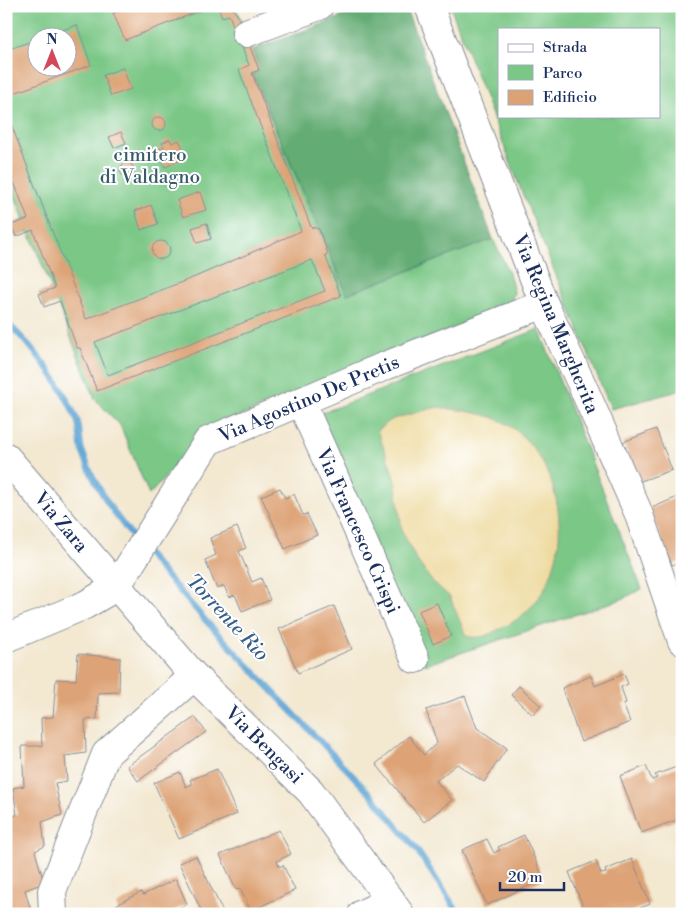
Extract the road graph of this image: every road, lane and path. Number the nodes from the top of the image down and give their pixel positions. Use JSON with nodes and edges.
{"nodes":[{"id":1,"x":319,"y":6,"type":"edge"},
{"id":2,"x":429,"y":6,"type":"edge"},
{"id":3,"x":246,"y":33,"type":"dead end"},
{"id":4,"x":544,"y":304,"type":"junction"},
{"id":5,"x":301,"y":402,"type":"junction"},
{"id":6,"x":6,"y":457,"type":"edge"},
{"id":7,"x":116,"y":587,"type":"junction"},
{"id":8,"x":6,"y":638,"type":"edge"},
{"id":9,"x":682,"y":641,"type":"edge"},
{"id":10,"x":415,"y":659,"type":"dead end"},
{"id":11,"x":194,"y":676,"type":"junction"},
{"id":12,"x":395,"y":907,"type":"edge"},
{"id":13,"x":52,"y":914,"type":"edge"},
{"id":14,"x":362,"y":914,"type":"edge"}],
"edges":[{"from":1,"to":3,"type":"street"},
{"from":2,"to":4,"type":"street","name":"Via Regina Margherita"},
{"from":4,"to":5,"type":"street","name":"Via Agostino De Pretis"},
{"from":4,"to":9,"type":"street","name":"Via Regina Margherita"},
{"from":5,"to":7,"type":"street","name":"Via Agostino De Pretis"},
{"from":5,"to":10,"type":"street","name":"Via Francesco Crispi"},
{"from":6,"to":7,"type":"street","name":"Via Zara"},
{"from":7,"to":8,"type":"street","name":"Via Agostino De Pretis"},
{"from":7,"to":11,"type":"street","name":"Via Bengasi"},
{"from":11,"to":12,"type":"street","name":"Via Bengasi"},
{"from":11,"to":13,"type":"street"},
{"from":12,"to":14,"type":"street"}]}
